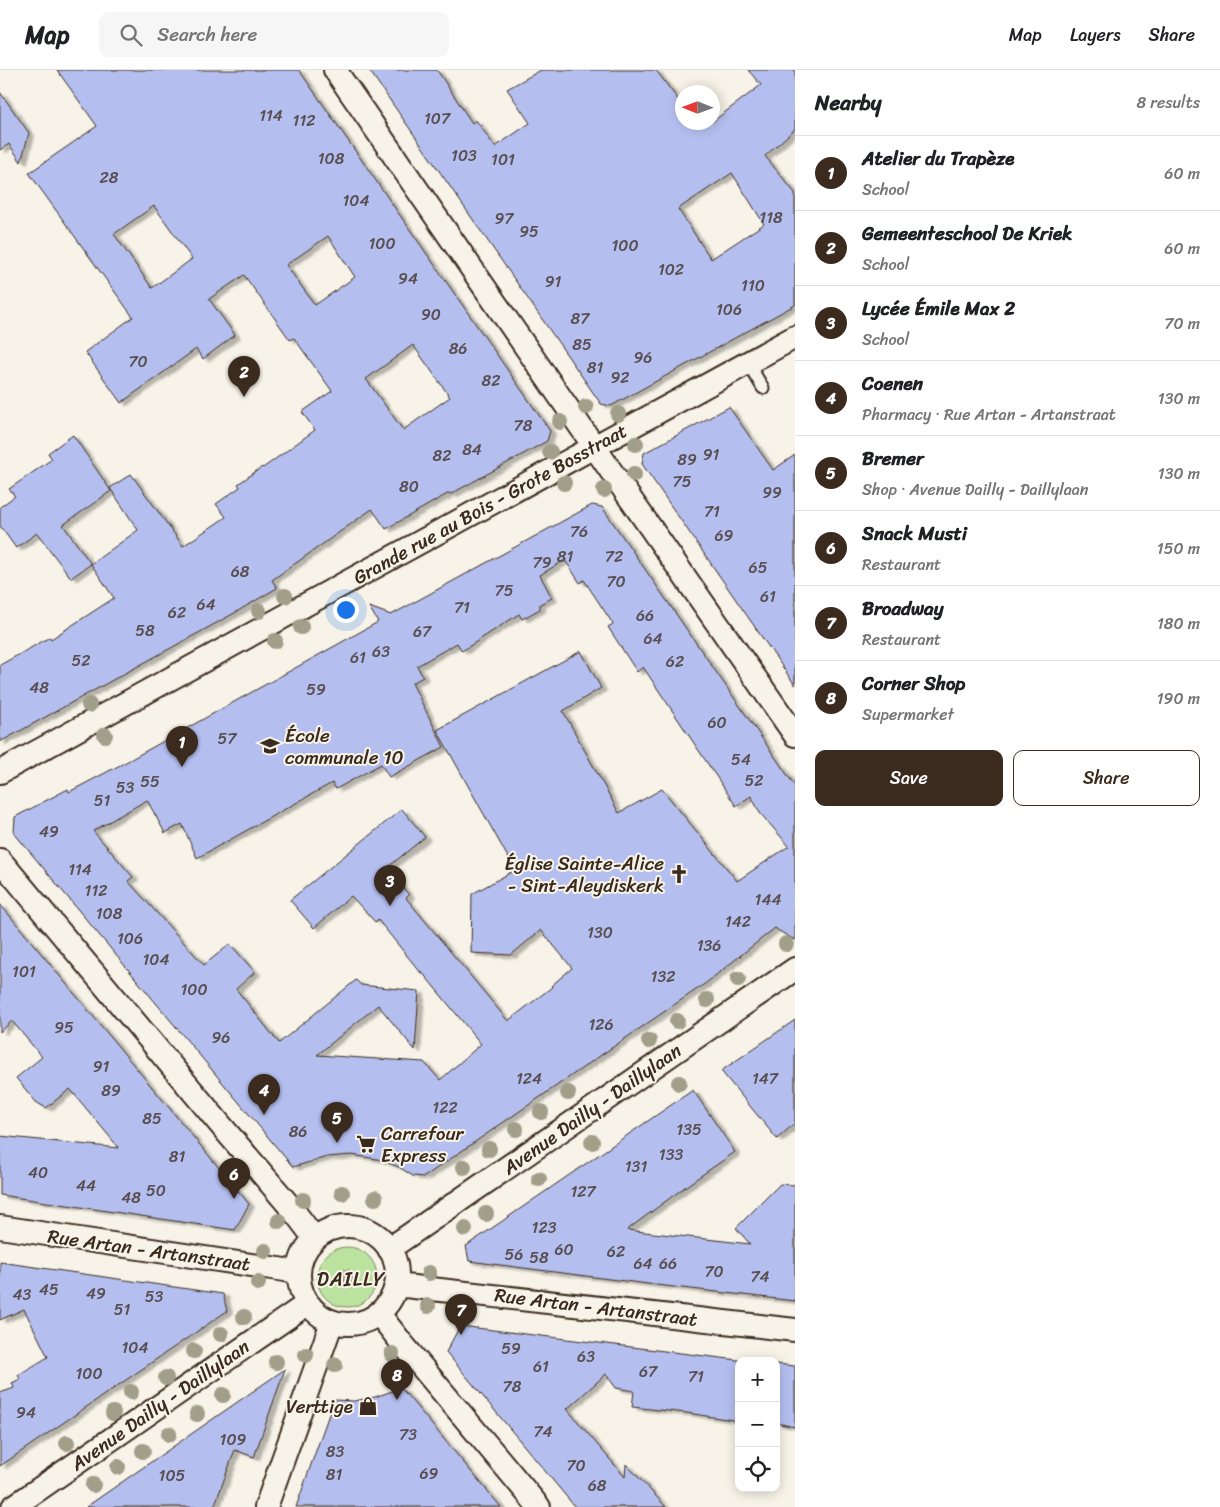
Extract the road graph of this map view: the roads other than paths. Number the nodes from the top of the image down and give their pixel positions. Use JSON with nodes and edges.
{"nodes":[{"id":1,"x":335,"y":70,"type":"edge"},
{"id":2,"x":795,"y":337,"type":"edge"},
{"id":3,"x":748,"y":363,"type":"junction"},
{"id":4,"x":763,"y":388,"type":"dead end"},
{"id":5,"x":595,"y":447,"type":"junction"},
{"id":6,"x":795,"y":734,"type":"edge"},
{"id":7,"x":0,"y":772,"type":"edge"},
{"id":8,"x":0,"y":860,"type":"edge"},
{"id":9,"x":795,"y":969,"type":"edge"},
{"id":10,"x":0,"y":1227,"type":"edge"},
{"id":11,"x":314,"y":1239,"type":"junction"},
{"id":12,"x":389,"y":1249,"type":"junction"},
{"id":13,"x":298,"y":1272,"type":"junction"},
{"id":14,"x":396,"y":1285,"type":"junction"},
{"id":15,"x":308,"y":1304,"type":"junction"},
{"id":16,"x":379,"y":1314,"type":"junction"},
{"id":17,"x":332,"y":1322,"type":"junction"},
{"id":18,"x":795,"y":1330,"type":"edge"},
{"id":19,"x":28,"y":1503,"type":"edge"},
{"id":20,"x":266,"y":1507,"type":"edge"},
{"id":21,"x":539,"y":1507,"type":"edge"}],
"edges":[{"from":1,"to":5,"type":"street"},
{"from":2,"to":3,"type":"street","name":"Grande rue au Bois - Grote Bosstraat"},
{"from":3,"to":4,"type":"lane"},
{"from":3,"to":5,"type":"street","name":"Grande rue au Bois - Grote Bosstraat"},
{"from":5,"to":6,"type":"street"},
{"from":5,"to":7,"type":"street","name":"Grande rue au Bois - Grote Bosstraat"},
{"from":8,"to":11,"type":"street"},
{"from":9,"to":12,"type":"street","name":"Avenue Dailly - Daillylaan"},
{"from":10,"to":13,"type":"street","name":"Rue Artan - Artanstraat"},
{"from":11,"to":12,"type":"street"},
{"from":11,"to":13,"type":"street"},
{"from":12,"to":14,"type":"street"},
{"from":13,"to":15,"type":"street"},
{"from":14,"to":16,"type":"street"},
{"from":14,"to":18,"type":"street","name":"Rue Artan - Artanstraat"},
{"from":15,"to":17,"type":"street"},
{"from":15,"to":19,"type":"street","name":"Avenue Dailly - Daillylaan"},
{"from":16,"to":17,"type":"street"},
{"from":16,"to":21,"type":"street"},
{"from":17,"to":20,"type":"street"}]}
